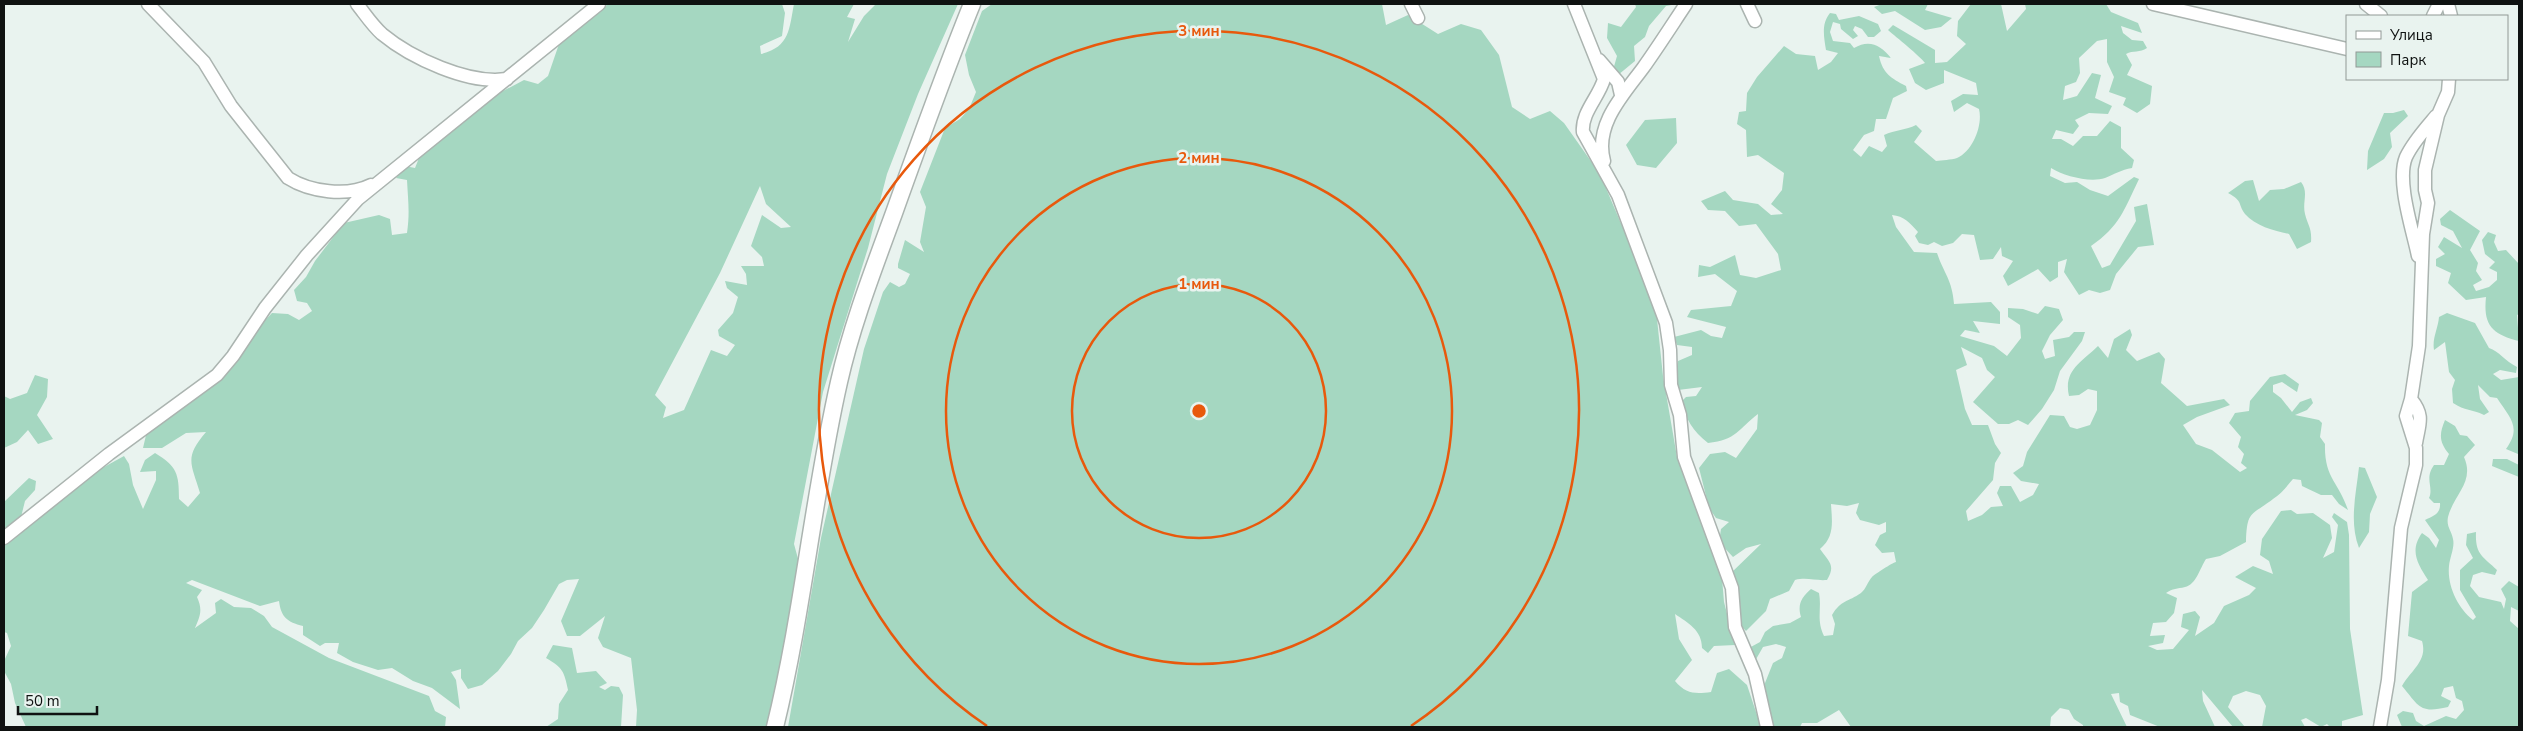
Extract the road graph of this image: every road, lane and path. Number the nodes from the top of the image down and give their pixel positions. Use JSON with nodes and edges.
{"nodes":[{"id":1,"x":148,"y":4,"type":"edge"},
{"id":2,"x":357,"y":4,"type":"edge"},
{"id":3,"x":599,"y":4,"type":"edge"},
{"id":4,"x":972,"y":4,"type":"edge"},
{"id":5,"x":1411,"y":4,"type":"edge"},
{"id":6,"x":1574,"y":4,"type":"edge"},
{"id":7,"x":1686,"y":4,"type":"edge"},
{"id":8,"x":1748,"y":4,"type":"edge"},
{"id":9,"x":2153,"y":4,"type":"edge"},
{"id":10,"x":2366,"y":4,"type":"edge"},
{"id":11,"x":2380,"y":15,"type":"edge"},
{"id":12,"x":1418,"y":18,"type":"dead end"},
{"id":13,"x":1755,"y":20,"type":"dead end"},
{"id":14,"x":2346,"y":49,"type":"edge"},
{"id":15,"x":1596,"y":56,"type":"junction"},
{"id":16,"x":507,"y":79,"type":"junction"},
{"id":17,"x":2449,"y":80,"type":"edge"},
{"id":18,"x":1621,"y":96,"type":"junction"},
{"id":19,"x":2438,"y":114,"type":"junction"},
{"id":20,"x":1608,"y":173,"type":"junction"},
{"id":21,"x":377,"y":181,"type":"junction"},
{"id":22,"x":2421,"y":270,"type":"junction"},
{"id":23,"x":4,"y":538,"type":"edge"},
{"id":24,"x":775,"y":727,"type":"edge"},
{"id":25,"x":1767,"y":727,"type":"edge"},
{"id":26,"x":2380,"y":727,"type":"edge"}],
"edges":[{"from":1,"to":21,"type":"street"},
{"from":2,"to":16,"type":"street"},
{"from":3,"to":16,"type":"street"},
{"from":4,"to":24,"type":"street"},
{"from":5,"to":12,"type":"street"},
{"from":6,"to":15,"type":"street"},
{"from":7,"to":18,"type":"street"},
{"from":8,"to":13,"type":"street"},
{"from":9,"to":14,"type":"street"},
{"from":10,"to":11,"type":"street"},
{"from":15,"to":18,"type":"street"},
{"from":15,"to":20,"type":"street"},
{"from":16,"to":21,"type":"street"},
{"from":17,"to":19,"type":"street"},
{"from":18,"to":20,"type":"street"},
{"from":19,"to":22,"type":"street"},
{"from":19,"to":22,"type":"street"},
{"from":20,"to":25,"type":"street"},
{"from":21,"to":23,"type":"street"},
{"from":22,"to":26,"type":"street"}]}
